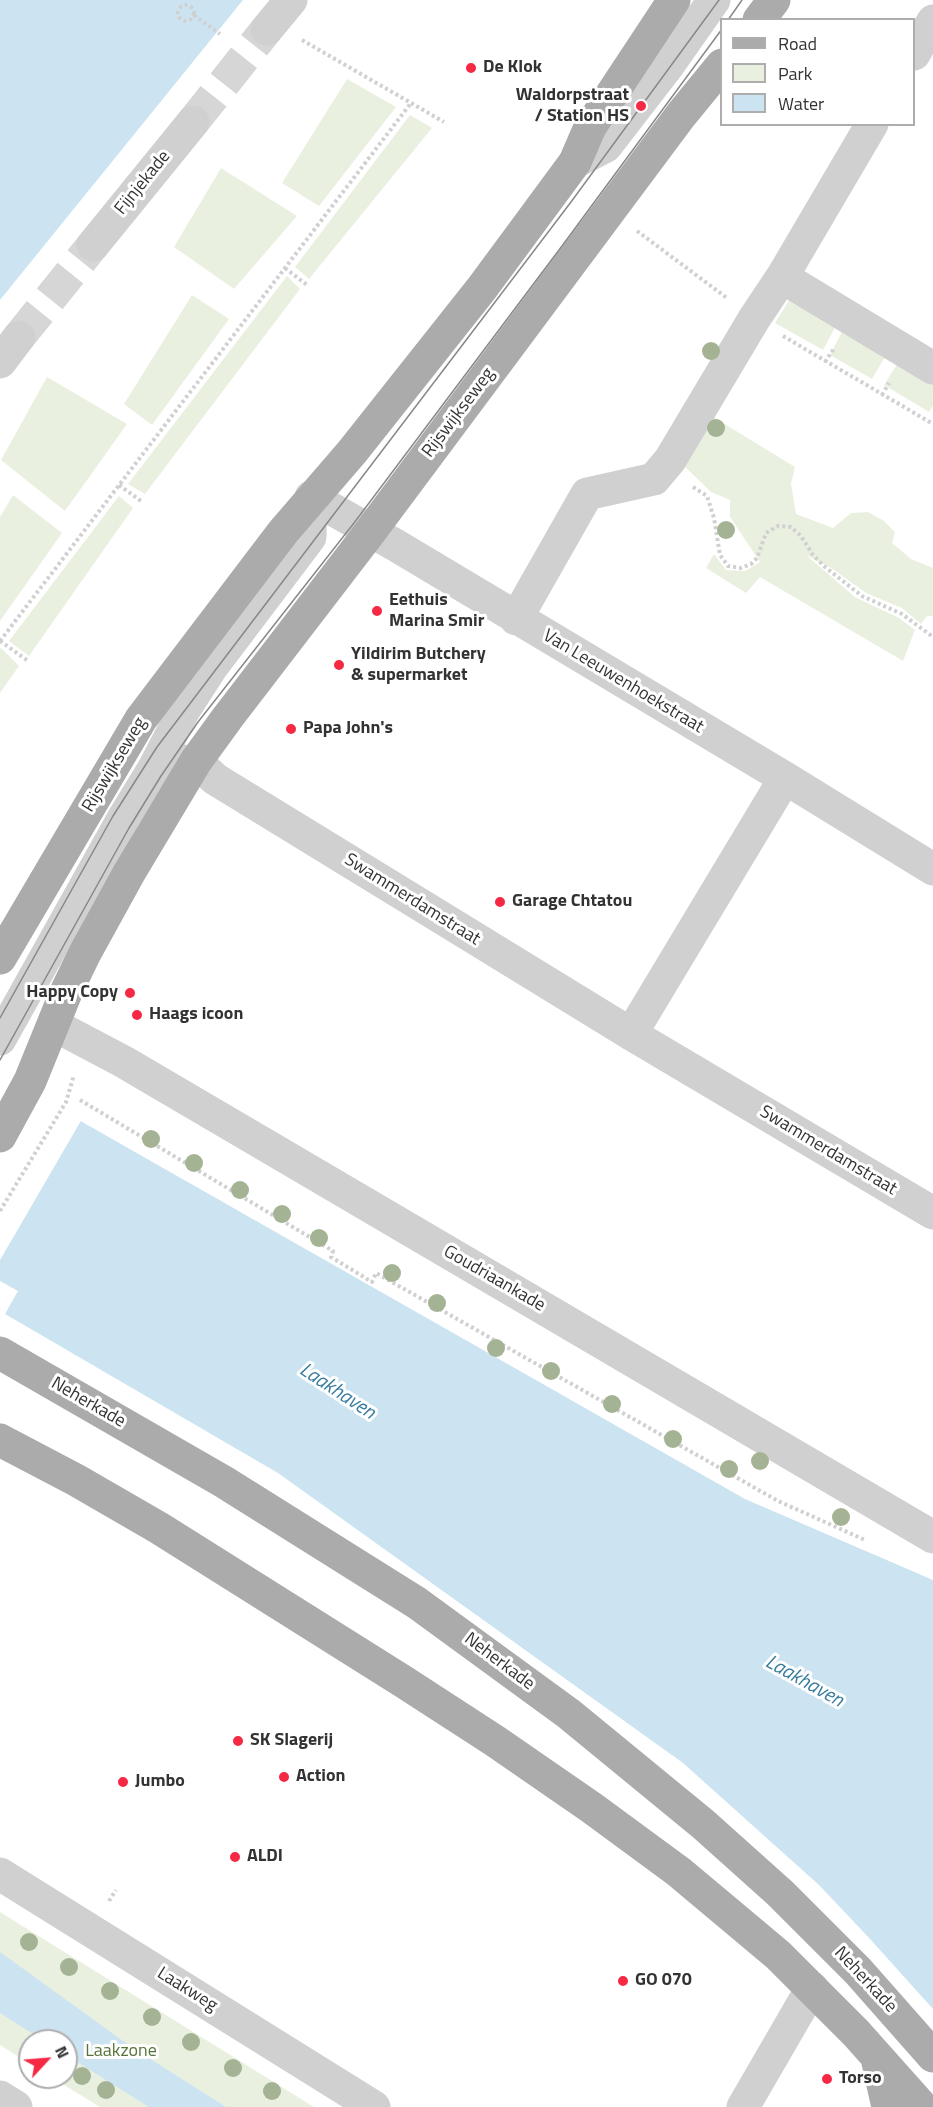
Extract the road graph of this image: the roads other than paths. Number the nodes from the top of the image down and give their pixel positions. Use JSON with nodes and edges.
{"nodes":[{"id":1,"x":674,"y":0,"type":"edge"},
{"id":2,"x":714,"y":0,"type":"edge"},
{"id":3,"x":774,"y":0,"type":"edge"},
{"id":4,"x":760,"y":18,"type":"edge"},
{"id":5,"x":933,"y":21,"type":"edge"},
{"id":6,"x":915,"y":52,"type":"edge"},
{"id":7,"x":915,"y":63,"type":"edge"},
{"id":8,"x":720,"y":67,"type":"edge"},
{"id":9,"x":933,"y":73,"type":"edge"},
{"id":10,"x":193,"y":122,"type":"tunnel mouth"},
{"id":11,"x":871,"y":126,"type":"edge"},
{"id":12,"x":575,"y":162,"type":"junction"},
{"id":13,"x":93,"y":245,"type":"tunnel mouth"},
{"id":14,"x":782,"y":277,"type":"junction"},
{"id":15,"x":933,"y":368,"type":"edge"},
{"id":16,"x":311,"y":497,"type":"junction"},
{"id":17,"x":370,"y":532,"type":"junction"},
{"id":18,"x":516,"y":619,"type":"junction"},
{"id":19,"x":196,"y":761,"type":"junction"},
{"id":20,"x":154,"y":768,"type":"junction"},
{"id":21,"x":785,"y":778,"type":"junction"},
{"id":22,"x":933,"y":869,"type":"edge"},
{"id":23,"x":0,"y":958,"type":"edge"},
{"id":24,"x":24,"y":995,"type":"junction"},
{"id":25,"x":54,"y":1025,"type":"junction"},
{"id":26,"x":631,"y":1034,"type":"junction"},
{"id":27,"x":0,"y":1039,"type":"edge"},
{"id":28,"x":30,"y":1080,"type":"junction"},
{"id":29,"x":0,"y":1136,"type":"edge"},
{"id":30,"x":933,"y":1213,"type":"edge"},
{"id":31,"x":0,"y":1353,"type":"edge"},
{"id":32,"x":0,"y":1440,"type":"edge"},
{"id":33,"x":933,"y":1537,"type":"edge"},
{"id":34,"x":0,"y":1874,"type":"edge"},
{"id":35,"x":812,"y":1988,"type":"junction"},
{"id":36,"x":876,"y":2054,"type":"junction"},
{"id":37,"x":933,"y":2056,"type":"edge"},
{"id":38,"x":0,"y":2097,"type":"edge"},
{"id":39,"x":16,"y":2107,"type":"edge"},
{"id":40,"x":374,"y":2107,"type":"edge"},
{"id":41,"x":743,"y":2107,"type":"edge"},
{"id":42,"x":888,"y":2107,"type":"edge"},
{"id":43,"x":922,"y":2107,"type":"edge"}],
"edges":[{"from":1,"to":12,"type":"main road","name":"Rijswijkseweg"},
{"from":2,"to":12,"type":"street","name":"Rijswijkseweg"},
{"from":3,"to":4,"type":"main road"},
{"from":5,"to":6,"type":"street"},
{"from":7,"to":9,"type":"street"},
{"from":8,"to":17,"type":"main road","name":"Rijswijkseweg"},
{"from":10,"to":13,"type":"street","name":"Fijnjekade"},
{"from":11,"to":14,"type":"street"},
{"from":12,"to":16,"type":"main road","name":"Rijswijkseweg"},
{"from":14,"to":15,"type":"street"},
{"from":14,"to":18,"type":"street"},
{"from":16,"to":17,"type":"street","name":"Van Leeuwenhoekstraat"},
{"from":16,"to":20,"type":"street","name":"Rijswijkseweg"},
{"from":16,"to":23,"type":"main road","name":"Rijswijkseweg"},
{"from":17,"to":18,"type":"street","name":"Van Leeuwenhoekstraat"},
{"from":17,"to":19,"type":"main road","name":"Rijswijkseweg"},
{"from":18,"to":21,"type":"street","name":"Van Leeuwenhoekstraat"},
{"from":19,"to":20,"type":"street","name":"Rijswijkseweg"},
{"from":19,"to":25,"type":"main road","name":"Rijswijkseweg"},
{"from":19,"to":26,"type":"street","name":"Swammerdamstraat"},
{"from":20,"to":24,"type":"street","name":"Rijswijkseweg"},
{"from":21,"to":22,"type":"street","name":"Van Leeuwenhoekstraat"},
{"from":21,"to":26,"type":"street"},
{"from":24,"to":27,"type":"street","name":"Rijswijkseweg"},
{"from":24,"to":28,"type":"street"},
{"from":25,"to":28,"type":"main road","name":"Rijswijkseweg"},
{"from":25,"to":33,"type":"street","name":"Goudriaankade"},
{"from":26,"to":30,"type":"street","name":"Swammerdamstraat"},
{"from":28,"to":29,"type":"main road","name":"Rijswijkseweg"},
{"from":31,"to":37,"type":"main road","name":"Neherkade"},
{"from":32,"to":35,"type":"main road"},
{"from":34,"to":40,"type":"street","name":"Laakweg"},
{"from":35,"to":36,"type":"main road"},
{"from":35,"to":41,"type":"street"},
{"from":36,"to":42,"type":"main road"},
{"from":36,"to":43,"type":"main road"},
{"from":38,"to":39,"type":"street"}]}
